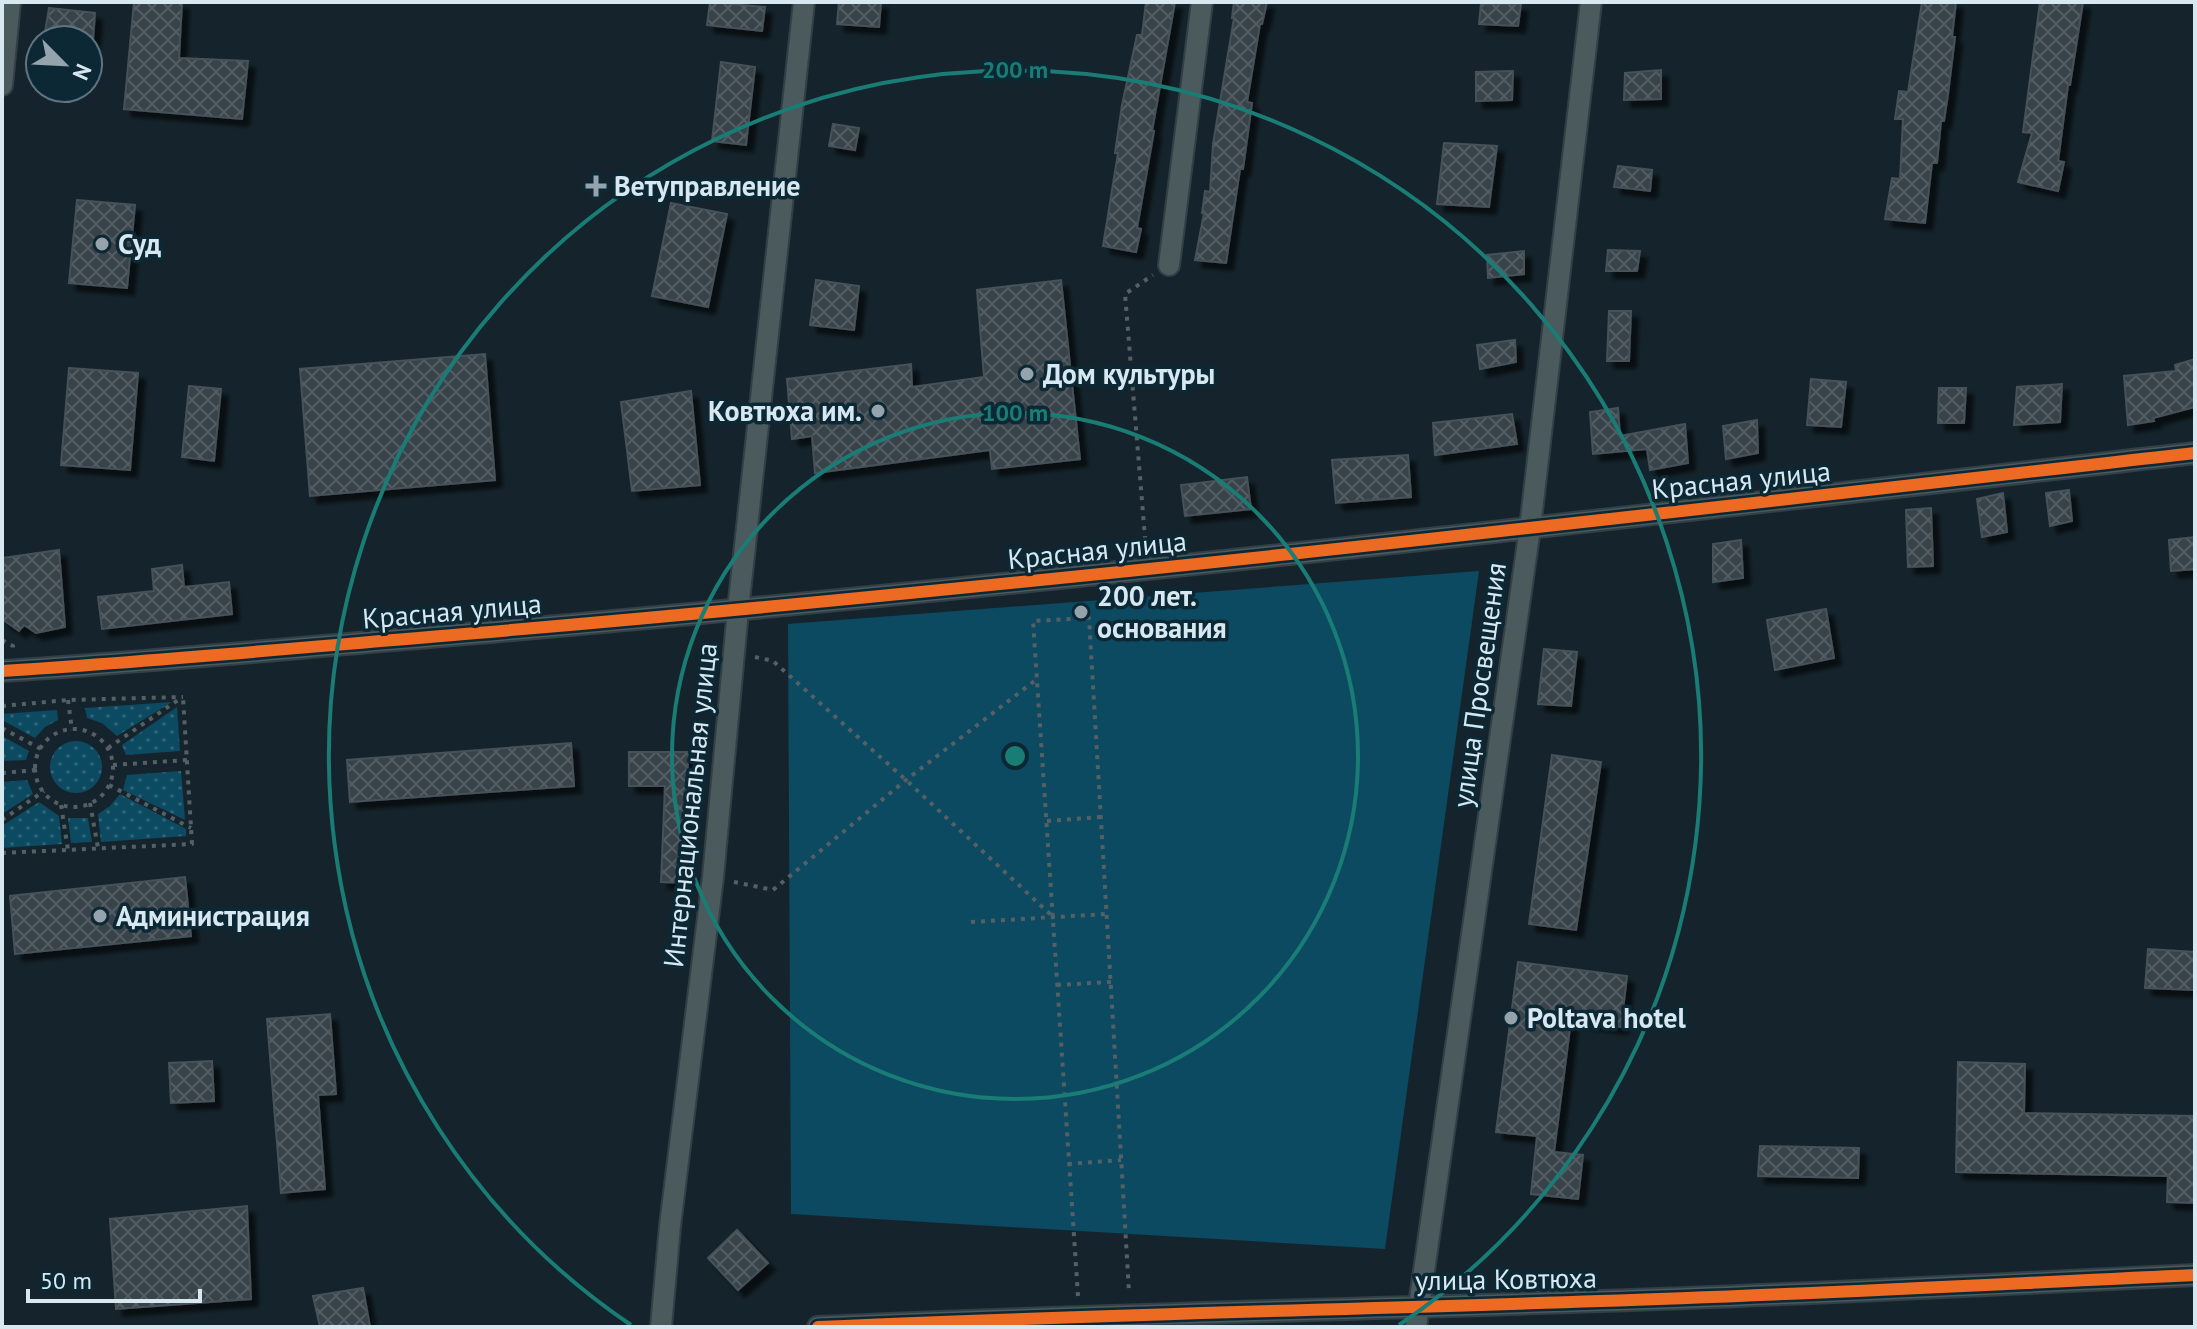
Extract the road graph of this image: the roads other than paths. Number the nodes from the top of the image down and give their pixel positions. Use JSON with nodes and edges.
{"nodes":[{"id":1,"x":10,"y":2,"type":"edge"},
{"id":2,"x":804,"y":2,"type":"edge"},
{"id":3,"x":1202,"y":2,"type":"edge"},
{"id":4,"x":1591,"y":2,"type":"edge"},
{"id":5,"x":2,"y":85,"type":"edge"},
{"id":6,"x":1169,"y":265,"type":"road end"},
{"id":7,"x":2195,"y":453,"type":"edge"},
{"id":8,"x":1530,"y":528,"type":"junction"},
{"id":9,"x":738,"y":610,"type":"junction"},
{"id":10,"x":2,"y":671,"type":"edge"},
{"id":11,"x":2195,"y":1275,"type":"edge"},
{"id":12,"x":1417,"y":1305,"type":"junction"},
{"id":13,"x":661,"y":1327,"type":"edge"},
{"id":14,"x":818,"y":1327,"type":"edge"},
{"id":15,"x":1416,"y":1327,"type":"edge"}],
"edges":[{"from":1,"to":5,"type":"street"},
{"from":2,"to":9,"type":"street","name":"Интернациональная улица"},
{"from":3,"to":6,"type":"street"},
{"from":4,"to":8,"type":"street","name":"улица Просвещения"},
{"from":7,"to":8,"type":"street","name":"Красная улица"},
{"from":8,"to":9,"type":"street","name":"Красная улица"},
{"from":8,"to":12,"type":"street","name":"улица Просвещения"},
{"from":9,"to":10,"type":"street","name":"Красная улица"},
{"from":9,"to":13,"type":"street","name":"Интернациональная улица"},
{"from":11,"to":12,"type":"street","name":"улица Ковтюха"},
{"from":12,"to":14,"type":"street","name":"улица Ковтюха"},
{"from":12,"to":15,"type":"street","name":"улица Просвещения"}]}
